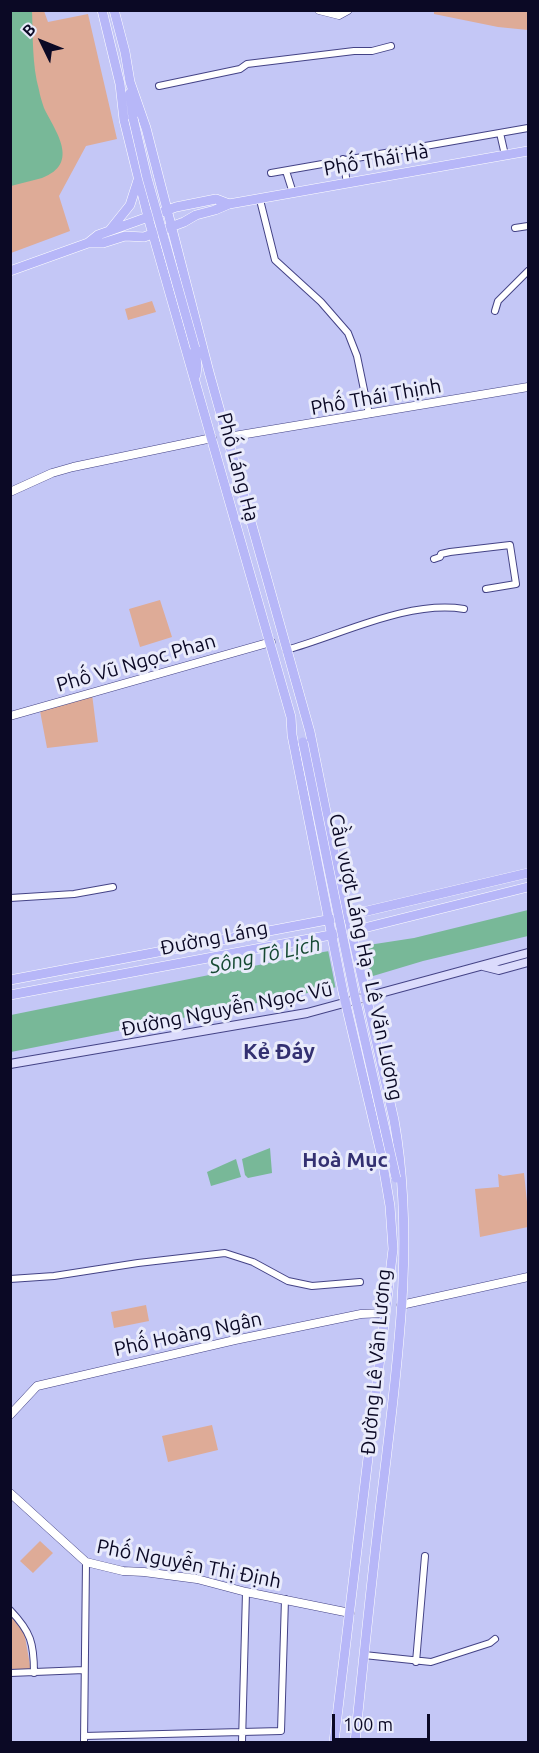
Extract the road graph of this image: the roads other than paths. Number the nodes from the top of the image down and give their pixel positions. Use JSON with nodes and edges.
{"nodes":[{"id":1,"x":102,"y":10,"type":"edge"},
{"id":2,"x":114,"y":10,"type":"edge"},
{"id":3,"x":320,"y":10,"type":"edge"},
{"id":4,"x":348,"y":10,"type":"edge"},
{"id":5,"x":391,"y":46,"type":"dead end"},
{"id":6,"x":125,"y":83,"type":"junction"},
{"id":7,"x":159,"y":86,"type":"dead end"},
{"id":8,"x":528,"y":128,"type":"edge"},
{"id":9,"x":500,"y":133,"type":"junction"},
{"id":10,"x":528,"y":151,"type":"edge"},
{"id":11,"x":505,"y":155,"type":"junction"},
{"id":12,"x":344,"y":159,"type":"junction"},
{"id":13,"x":286,"y":171,"type":"junction"},
{"id":14,"x":271,"y":173,"type":"dead end"},
{"id":15,"x":138,"y":175,"type":"junction"},
{"id":16,"x":159,"y":182,"type":"junction"},
{"id":17,"x":347,"y":183,"type":"junction"},
{"id":18,"x":142,"y":189,"type":"junction"},
{"id":19,"x":293,"y":193,"type":"junction"},
{"id":20,"x":261,"y":200,"type":"junction"},
{"id":21,"x":229,"y":204,"type":"junction"},
{"id":22,"x":168,"y":210,"type":"junction"},
{"id":23,"x":148,"y":217,"type":"junction"},
{"id":24,"x":528,"y":225,"type":"edge"},
{"id":25,"x":172,"y":226,"type":"junction"},
{"id":26,"x":514,"y":228,"type":"dead end"},
{"id":27,"x":107,"y":232,"type":"junction"},
{"id":28,"x":153,"y":234,"type":"junction"},
{"id":29,"x":87,"y":243,"type":"junction"},
{"id":30,"x":178,"y":247,"type":"junction"},
{"id":31,"x":159,"y":252,"type":"junction"},
{"id":32,"x":10,"y":271,"type":"edge"},
{"id":33,"x":528,"y":271,"type":"edge"},
{"id":34,"x":495,"y":311,"type":"dead end"},
{"id":35,"x":195,"y":348,"type":"junction"},
{"id":36,"x":209,"y":372,"type":"junction"},
{"id":37,"x":195,"y":377,"type":"junction"},
{"id":38,"x":528,"y":387,"type":"edge"},
{"id":39,"x":369,"y":414,"type":"junction"},
{"id":40,"x":228,"y":437,"type":"junction"},
{"id":41,"x":212,"y":438,"type":"junction"},
{"id":42,"x":10,"y":492,"type":"edge"},
{"id":43,"x":259,"y":552,"type":"junction"},
{"id":44,"x":244,"y":556,"type":"junction"},
{"id":45,"x":434,"y":559,"type":"dead end"},
{"id":46,"x":486,"y":589,"type":"dead end"},
{"id":47,"x":464,"y":609,"type":"dead end"},
{"id":48,"x":271,"y":642,"type":"junction"},
{"id":49,"x":286,"y":650,"type":"junction"},
{"id":50,"x":304,"y":713,"type":"junction"},
{"id":51,"x":10,"y":716,"type":"edge"},
{"id":52,"x":291,"y":717,"type":"junction"},
{"id":53,"x":303,"y":742,"type":"junction"},
{"id":54,"x":337,"y":867,"type":"junction"},
{"id":55,"x":320,"y":870,"type":"junction"},
{"id":56,"x":528,"y":873,"type":"edge"},
{"id":57,"x":113,"y":887,"type":"dead end"},
{"id":58,"x":528,"y":887,"type":"edge"},
{"id":59,"x":10,"y":898,"type":"edge"},
{"id":60,"x":349,"y":915,"type":"junction"},
{"id":61,"x":329,"y":919,"type":"junction"},
{"id":62,"x":352,"y":931,"type":"junction"},
{"id":63,"x":332,"y":934,"type":"junction"},
{"id":64,"x":528,"y":953,"type":"edge"},
{"id":65,"x":528,"y":962,"type":"edge"},
{"id":66,"x":482,"y":966,"type":"junction"},
{"id":67,"x":10,"y":980,"type":"edge"},
{"id":68,"x":10,"y":995,"type":"edge"},
{"id":69,"x":367,"y":998,"type":"junction"},
{"id":70,"x":346,"y":1003,"type":"junction"},
{"id":71,"x":376,"y":1041,"type":"junction"},
{"id":72,"x":356,"y":1046,"type":"junction"},
{"id":73,"x":10,"y":1064,"type":"edge"},
{"id":74,"x":396,"y":1179,"type":"junction"},
{"id":75,"x":404,"y":1203,"type":"junction"},
{"id":76,"x":390,"y":1206,"type":"junction"},
{"id":77,"x":528,"y":1277,"type":"edge"},
{"id":78,"x":10,"y":1279,"type":"edge"},
{"id":79,"x":360,"y":1282,"type":"dead end"},
{"id":80,"x":401,"y":1305,"type":"junction"},
{"id":81,"x":385,"y":1313,"type":"junction"},
{"id":82,"x":10,"y":1415,"type":"edge"},
{"id":83,"x":10,"y":1493,"type":"edge"},
{"id":84,"x":358,"y":1538,"type":"junction"},
{"id":85,"x":376,"y":1538,"type":"junction"},
{"id":86,"x":425,"y":1556,"type":"dead end"},
{"id":87,"x":86,"y":1562,"type":"junction"},
{"id":88,"x":246,"y":1592,"type":"junction"},
{"id":89,"x":285,"y":1599,"type":"junction"},
{"id":90,"x":10,"y":1610,"type":"edge"},
{"id":91,"x":350,"y":1613,"type":"junction"},
{"id":92,"x":495,"y":1639,"type":"dead end"},
{"id":93,"x":364,"y":1655,"type":"junction"},
{"id":94,"x":416,"y":1662,"type":"junction"},
{"id":95,"x":84,"y":1670,"type":"junction"},
{"id":96,"x":10,"y":1673,"type":"edge"},
{"id":97,"x":34,"y":1673,"type":"junction"},
{"id":98,"x":242,"y":1731,"type":"junction"},
{"id":99,"x":84,"y":1739,"type":"edge"},
{"id":100,"x":242,"y":1743,"type":"edge"},
{"id":101,"x":334,"y":1743,"type":"edge"},
{"id":102,"x":355,"y":1743,"type":"edge"}],
"edges":[{"from":1,"to":6,"type":"main road","name":"Phố Láng Hạ"},
{"from":2,"to":6,"type":"main road","name":"Phố Láng Hạ"},
{"from":3,"to":4,"type":"street"},
{"from":5,"to":7,"type":"street"},
{"from":6,"to":15,"type":"main road","name":"Phố Láng Hạ"},
{"from":6,"to":16,"type":"main road","name":"Phố Láng Hạ"},
{"from":6,"to":35,"type":"main road","bridge":true},
{"from":8,"to":9,"type":"street","name":"Phố Thái Hà"},
{"from":9,"to":11,"type":"street"},
{"from":9,"to":12,"type":"street","name":"Phố Thái Hà"},
{"from":10,"to":11,"type":"main road","name":"Phố Thái Hà"},
{"from":11,"to":17,"type":"main road","name":"Phố Thái Hà"},
{"from":12,"to":13,"type":"street","name":"Phố Thái Hà"},
{"from":12,"to":17,"type":"street"},
{"from":13,"to":14,"type":"street","name":"Phố Thái Hà"},
{"from":13,"to":19,"type":"street"},
{"from":15,"to":18,"type":"main road","name":"Phố Láng Hạ"},
{"from":15,"to":27,"type":"main road"},
{"from":16,"to":18,"type":"main road"},
{"from":16,"to":22,"type":"main road","name":"Phố Láng Hạ"},
{"from":17,"to":19,"type":"main road","name":"Phố Thái Hà"},
{"from":18,"to":23,"type":"main road","name":"Phố Láng Hạ"},
{"from":19,"to":20,"type":"main road","name":"Phố Thái Hà"},
{"from":20,"to":21,"type":"main road","name":"Phố Thái Hà"},
{"from":20,"to":39,"type":"street"},
{"from":21,"to":22,"type":"main road","name":"Phố Thái Hà"},
{"from":21,"to":25,"type":"main road","name":"Phố Thái Hà"},
{"from":22,"to":23,"type":"main road","name":"Phố Thái Hà"},
{"from":22,"to":25,"type":"main road","name":"Phố Láng Hạ"},
{"from":23,"to":27,"type":"main road","name":"Phố Thái Hà"},
{"from":23,"to":28,"type":"main road","name":"Phố Láng Hạ"},
{"from":24,"to":26,"type":"street"},
{"from":25,"to":28,"type":"main road","name":"Phố Thái Hà"},
{"from":25,"to":30,"type":"main road","name":"Phố Láng Hạ"},
{"from":27,"to":29,"type":"main road"},
{"from":28,"to":29,"type":"main road","name":"Phố Thái Hà"},
{"from":28,"to":31,"type":"main road","name":"Phố Láng Hạ"},
{"from":29,"to":32,"type":"main road"},
{"from":30,"to":31,"type":"main road"},
{"from":30,"to":36,"type":"main road","name":"Phố Láng Hạ"},
{"from":31,"to":37,"type":"main road","name":"Phố Láng Hạ"},
{"from":33,"to":34,"type":"street"},
{"from":35,"to":36,"type":"main road"},
{"from":35,"to":37,"type":"main road"},
{"from":36,"to":40,"type":"main road","name":"Phố Láng Hạ"},
{"from":37,"to":41,"type":"main road","name":"Phố Láng Hạ"},
{"from":38,"to":39,"type":"street","name":"Phố Thái Thịnh"},
{"from":39,"to":40,"type":"street","name":"Phố Thái Thịnh"},
{"from":40,"to":43,"type":"main road","name":"Phố Láng Hạ"},
{"from":41,"to":42,"type":"street"},
{"from":41,"to":44,"type":"main road","name":"Phố Láng Hạ"},
{"from":43,"to":44,"type":"main road"},
{"from":43,"to":49,"type":"main road","name":"Phố Láng Hạ"},
{"from":44,"to":48,"type":"main road","name":"Phố Láng Hạ"},
{"from":45,"to":46,"type":"street"},
{"from":47,"to":49,"type":"street"},
{"from":48,"to":51,"type":"street","name":"Phố Vũ Ngọc Phan"},
{"from":48,"to":52,"type":"main road","name":"Phố Láng Hạ"},
{"from":49,"to":50,"type":"main road","name":"Phố Láng Hạ"},
{"from":50,"to":53,"type":"main road","name":"Cầu vượt Láng Hạ - Lê Văn Lương"},
{"from":50,"to":54,"type":"main road","name":"Phố Láng Hạ"},
{"from":52,"to":53,"type":"main road","name":"Cầu vượt Láng Hạ - Lê Văn Lương"},
{"from":52,"to":55,"type":"main road","name":"Phố Láng Hạ"},
{"from":53,"to":74,"type":"main road","name":"Cầu vượt Láng Hạ - Lê Văn Lương","bridge":true},
{"from":54,"to":55,"type":"main road"},
{"from":54,"to":60,"type":"main road","name":"Phố Láng Hạ"},
{"from":55,"to":61,"type":"main road","name":"Phố Láng Hạ"},
{"from":56,"to":60,"type":"main road","name":"Đường Láng"},
{"from":57,"to":59,"type":"street"},
{"from":58,"to":62,"type":"main road","name":"Đường Láng"},
{"from":60,"to":61,"type":"main road","name":"Đường Láng"},
{"from":60,"to":62,"type":"main road","name":"Phố Láng Hạ"},
{"from":61,"to":63,"type":"main road","name":"Phố Láng Hạ"},
{"from":61,"to":67,"type":"main road","name":"Đường Láng"},
{"from":62,"to":63,"type":"main road","name":"Đường Láng"},
{"from":62,"to":69,"type":"main road","name":"Đường Lê Văn Lương"},
{"from":63,"to":68,"type":"main road","name":"Đường Láng"},
{"from":63,"to":70,"type":"main road","name":"Đường Lê Văn Lương"},
{"from":64,"to":66,"type":"main road","name":"Đường Nguyễn Ngọc Vũ"},
{"from":65,"to":66,"type":"main road","name":"Đường Nguyễn Ngọc Vũ"},
{"from":66,"to":69,"type":"main road","name":"Đường Nguyễn Ngọc Vũ"},
{"from":69,"to":70,"type":"main road","name":"Đường Nguyễn Ngọc Vũ"},
{"from":69,"to":71,"type":"main road","name":"Đường Lê Văn Lương"},
{"from":70,"to":72,"type":"main road","name":"Đường Lê Văn Lương"},
{"from":70,"to":73,"type":"main road","name":"Đường Nguyễn Ngọc Vũ"},
{"from":71,"to":72,"type":"main road"},
{"from":71,"to":75,"type":"main road","name":"Đường Lê Văn Lương"},
{"from":72,"to":76,"type":"main road","name":"Đường Lê Văn Lương"},
{"from":74,"to":75,"type":"main road","name":"Cầu vượt Láng Hạ - Lê Văn Lương"},
{"from":74,"to":76,"type":"main road","name":"Cầu vượt Láng Hạ - Lê Văn Lương"},
{"from":75,"to":80,"type":"main road","name":"Đường Lê Văn Lương"},
{"from":76,"to":81,"type":"main road","name":"Đường Lê Văn Lương"},
{"from":77,"to":80,"type":"street"},
{"from":78,"to":79,"type":"street"},
{"from":80,"to":85,"type":"main road","name":"Đường Lê Văn Lương"},
{"from":81,"to":82,"type":"street","name":"Phố Hoàng Ngân"},
{"from":81,"to":84,"type":"main road","name":"Đường Lê Văn Lương"},
{"from":83,"to":87,"type":"street","name":"Phố Nguyễn Thị Định"},
{"from":84,"to":85,"type":"main road"},
{"from":84,"to":91,"type":"main road","name":"Đường Lê Văn Lương"},
{"from":85,"to":93,"type":"main road","name":"Đường Lê Văn Lương"},
{"from":86,"to":94,"type":"street"},
{"from":87,"to":88,"type":"street","name":"Phố Nguyễn Thị Định"},
{"from":87,"to":95,"type":"street"},
{"from":88,"to":89,"type":"street","name":"Phố Nguyễn Thị Định"},
{"from":88,"to":98,"type":"street"},
{"from":89,"to":91,"type":"street","name":"Phố Nguyễn Thị Định"},
{"from":89,"to":98,"type":"street"},
{"from":90,"to":97,"type":"street"},
{"from":91,"to":101,"type":"main road","name":"Đường Lê Văn Lương"},
{"from":92,"to":94,"type":"street"},
{"from":93,"to":94,"type":"street"},
{"from":93,"to":102,"type":"main road","name":"Đường Lê Văn Lương"},
{"from":95,"to":97,"type":"street"},
{"from":95,"to":99,"type":"street"},
{"from":96,"to":97,"type":"street"},
{"from":98,"to":99,"type":"street"},
{"from":98,"to":100,"type":"street"}]}
